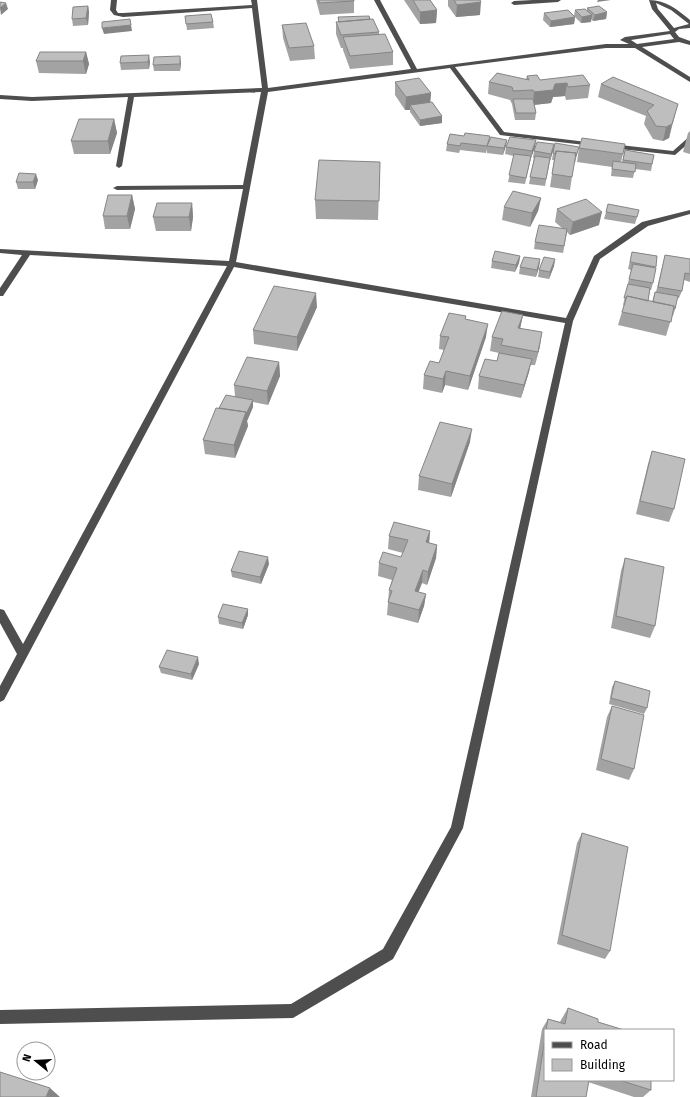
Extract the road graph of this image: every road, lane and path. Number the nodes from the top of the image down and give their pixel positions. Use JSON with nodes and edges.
{"nodes":[{"id":1,"x":114,"y":0,"type":"edge"},
{"id":2,"x":377,"y":0,"type":"edge"},
{"id":3,"x":558,"y":0,"type":"edge"},
{"id":4,"x":653,"y":0,"type":"edge"},
{"id":5,"x":254,"y":3,"type":"edge"},
{"id":6,"x":514,"y":3,"type":"dead end"},
{"id":7,"x":690,"y":23,"type":"edge"},
{"id":8,"x":690,"y":26,"type":"edge"},
{"id":9,"x":673,"y":31,"type":"junction"},
{"id":10,"x":625,"y":39,"type":"junction"},
{"id":11,"x":679,"y":40,"type":"junction"},
{"id":12,"x":690,"y":43,"type":"edge"},
{"id":13,"x":606,"y":46,"type":"junction"},
{"id":14,"x":635,"y":46,"type":"junction"},
{"id":15,"x":452,"y":67,"type":"junction"},
{"id":16,"x":415,"y":72,"type":"junction"},
{"id":17,"x":690,"y":80,"type":"edge"},
{"id":18,"x":264,"y":90,"type":"junction"},
{"id":19,"x":131,"y":96,"type":"junction"},
{"id":20,"x":0,"y":97,"type":"edge"},
{"id":21,"x":690,"y":138,"type":"edge"},
{"id":22,"x":119,"y":166,"type":"dead end"},
{"id":23,"x":246,"y":187,"type":"junction"},
{"id":24,"x":117,"y":188,"type":"dead end"},
{"id":25,"x":690,"y":212,"type":"edge"},
{"id":26,"x":675,"y":216,"type":"junction"},
{"id":27,"x":690,"y":218,"type":"edge"},
{"id":28,"x":0,"y":251,"type":"edge"},
{"id":29,"x":27,"y":253,"type":"junction"},
{"id":30,"x":232,"y":264,"type":"junction"},
{"id":31,"x":0,"y":294,"type":"edge"},
{"id":32,"x":570,"y":321,"type":"junction"},
{"id":33,"x":0,"y":613,"type":"edge"},
{"id":34,"x":23,"y":654,"type":"junction"},
{"id":35,"x":0,"y":697,"type":"edge"},
{"id":36,"x":0,"y":1017,"type":"edge"}],
"edges":[{"from":1,"to":5,"type":"street"},
{"from":2,"to":16,"type":"street"},
{"from":3,"to":6,"type":"street"},
{"from":4,"to":7,"type":"street"},
{"from":4,"to":9,"type":"street"},
{"from":5,"to":18,"type":"street"},
{"from":8,"to":9,"type":"street"},
{"from":9,"to":10,"type":"street"},
{"from":9,"to":11,"type":"street"},
{"from":10,"to":13,"type":"street"},
{"from":10,"to":14,"type":"street"},
{"from":11,"to":12,"type":"street"},
{"from":11,"to":14,"type":"street"},
{"from":13,"to":14,"type":"street"},
{"from":13,"to":15,"type":"street"},
{"from":14,"to":17,"type":"street"},
{"from":15,"to":16,"type":"street"},
{"from":15,"to":21,"type":"street"},
{"from":16,"to":18,"type":"street"},
{"from":18,"to":19,"type":"street"},
{"from":18,"to":23,"type":"street"},
{"from":19,"to":20,"type":"street"},
{"from":19,"to":22,"type":"street"},
{"from":23,"to":24,"type":"street"},
{"from":23,"to":30,"type":"street"},
{"from":25,"to":26,"type":"street"},
{"from":26,"to":27,"type":"street"},
{"from":26,"to":32,"type":"street"},
{"from":28,"to":29,"type":"street"},
{"from":29,"to":30,"type":"street"},
{"from":29,"to":31,"type":"street"},
{"from":30,"to":32,"type":"street"},
{"from":30,"to":34,"type":"street"},
{"from":32,"to":36,"type":"street"},
{"from":33,"to":34,"type":"street"},
{"from":34,"to":35,"type":"street"}]}
